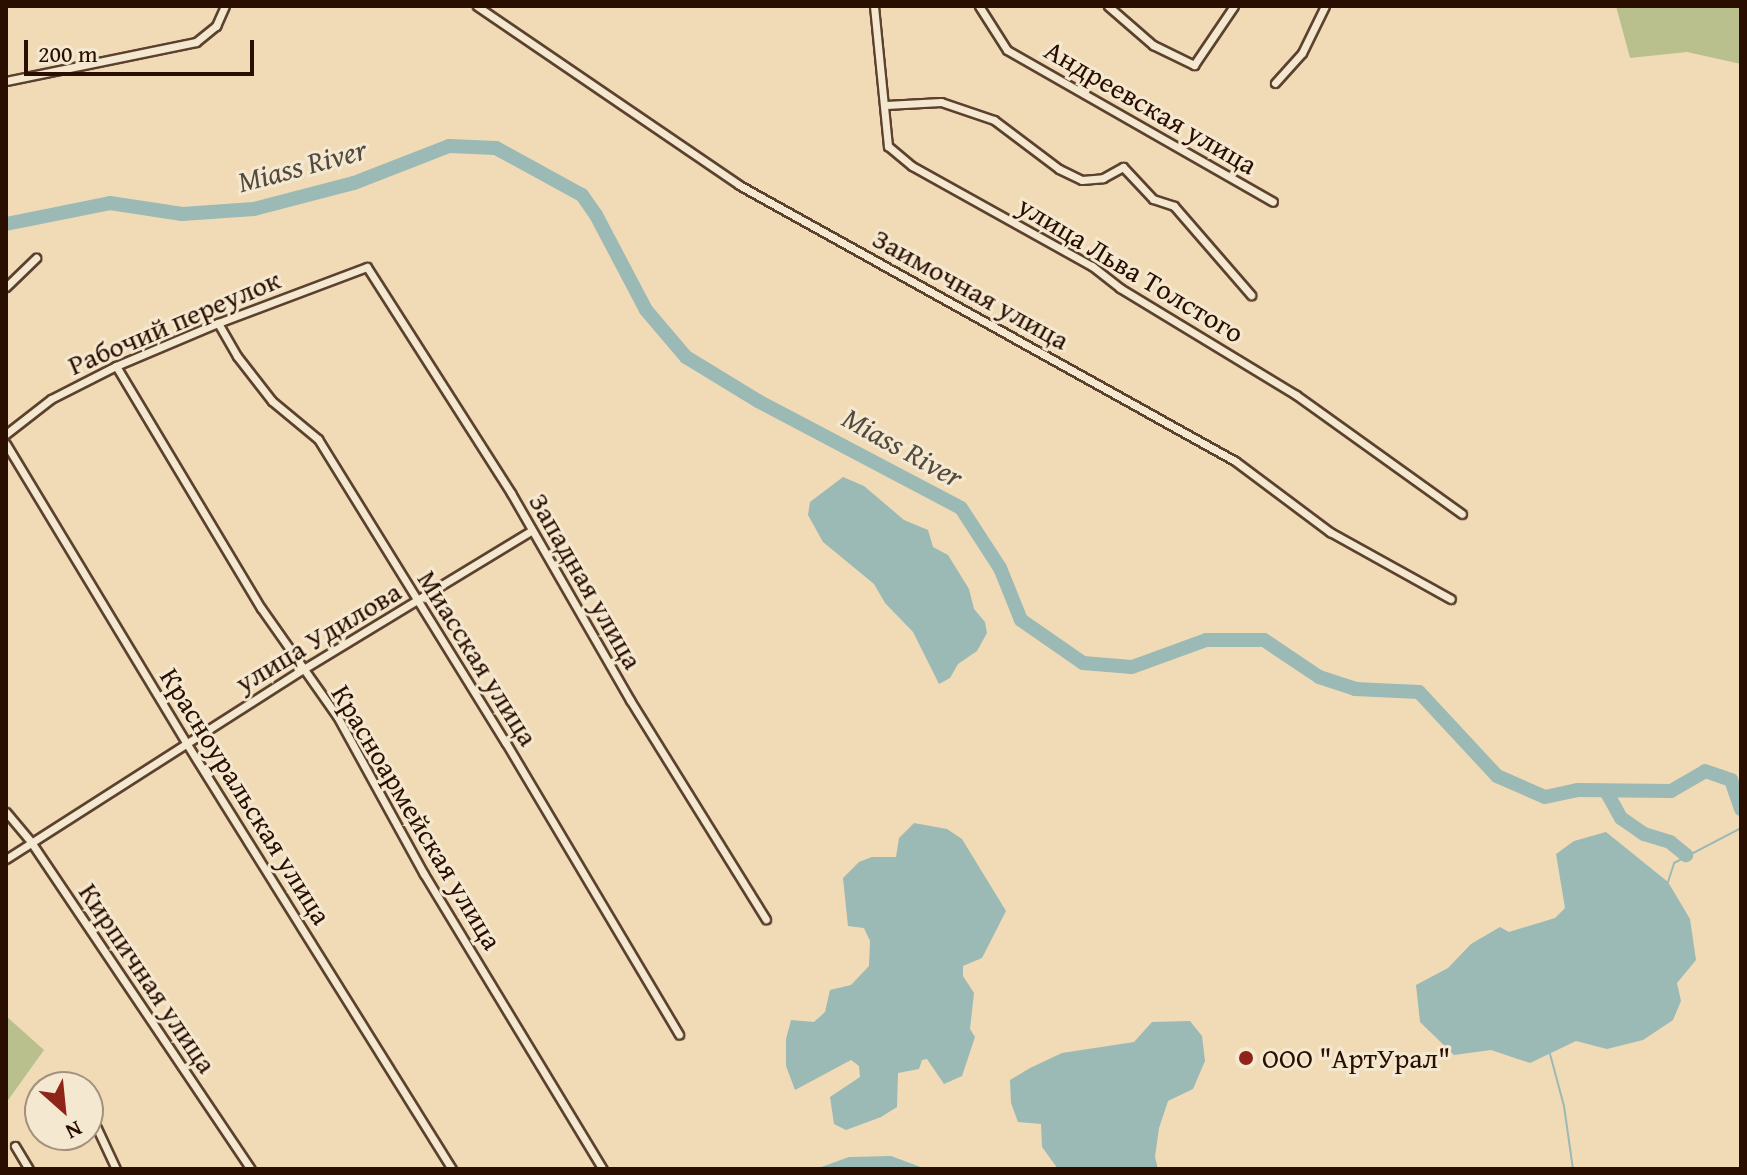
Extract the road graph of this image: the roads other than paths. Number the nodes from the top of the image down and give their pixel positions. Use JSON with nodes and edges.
{"nodes":[{"id":1,"x":225,"y":6,"type":"edge"},
{"id":2,"x":477,"y":6,"type":"edge"},
{"id":3,"x":874,"y":6,"type":"edge"},
{"id":4,"x":979,"y":6,"type":"edge"},
{"id":5,"x":1108,"y":6,"type":"edge"},
{"id":6,"x":1234,"y":6,"type":"edge"},
{"id":7,"x":1325,"y":6,"type":"edge"},
{"id":8,"x":6,"y":81,"type":"edge"},
{"id":9,"x":1275,"y":83,"type":"dead end"},
{"id":10,"x":886,"y":105,"type":"junction"},
{"id":11,"x":1273,"y":202,"type":"dead end"},
{"id":12,"x":36,"y":258,"type":"dead end"},
{"id":13,"x":367,"y":267,"type":"joint"},
{"id":14,"x":6,"y":287,"type":"edge"},
{"id":15,"x":1251,"y":295,"type":"dead end"},
{"id":16,"x":218,"y":323,"type":"junction"},
{"id":17,"x":116,"y":366,"type":"junction"},
{"id":18,"x":6,"y":434,"type":"edge"},
{"id":19,"x":6,"y":444,"type":"edge"},
{"id":20,"x":1462,"y":514,"type":"dead end"},
{"id":21,"x":532,"y":530,"type":"junction"},
{"id":22,"x":1451,"y":599,"type":"dead end"},
{"id":23,"x":419,"y":601,"type":"junction"},
{"id":24,"x":302,"y":670,"type":"junction"},
{"id":25,"x":187,"y":744,"type":"junction"},
{"id":26,"x":6,"y":812,"type":"edge"},
{"id":27,"x":31,"y":842,"type":"junction"},
{"id":28,"x":6,"y":859,"type":"edge"},
{"id":29,"x":766,"y":919,"type":"dead end"},
{"id":30,"x":679,"y":1034,"type":"dead end"},
{"id":31,"x":104,"y":1143,"type":"edge"},
{"id":32,"x":15,"y":1146,"type":"dead end"},
{"id":33,"x":29,"y":1169,"type":"edge"},
{"id":34,"x":116,"y":1169,"type":"edge"},
{"id":35,"x":251,"y":1169,"type":"edge"},
{"id":36,"x":452,"y":1169,"type":"edge"},
{"id":37,"x":603,"y":1169,"type":"edge"}],
"edges":[{"from":1,"to":8,"type":"street"},
{"from":2,"to":22,"type":"street","name":"Заимочная улица"},
{"from":3,"to":10,"type":"street","name":"улица Льва Толстого"},
{"from":4,"to":11,"type":"street","name":"Андреевская улица"},
{"from":5,"to":6,"type":"street","name":"Андреевская улица"},
{"from":7,"to":9,"type":"street"},
{"from":10,"to":15,"type":"street"},
{"from":10,"to":20,"type":"street","name":"улица Льва Толстого"},
{"from":12,"to":14,"type":"street"},
{"from":13,"to":16,"type":"street","name":"Рабочий переулок"},
{"from":13,"to":21,"type":"street","name":"Западная улица"},
{"from":16,"to":17,"type":"street","name":"Рабочий переулок"},
{"from":16,"to":23,"type":"street","name":"Миасская улица"},
{"from":17,"to":18,"type":"street","name":"Рабочий переулок"},
{"from":17,"to":24,"type":"street","name":"Красноармейская улица"},
{"from":19,"to":25,"type":"street","name":"Красноуральская улица"},
{"from":21,"to":23,"type":"street","name":"улица Удилова"},
{"from":21,"to":29,"type":"street","name":"Западная улица"},
{"from":23,"to":24,"type":"street","name":"улица Удилова"},
{"from":23,"to":30,"type":"street","name":"Миасская улица"},
{"from":24,"to":25,"type":"street","name":"улица Удилова"},
{"from":24,"to":37,"type":"street","name":"Красноармейская улица"},
{"from":25,"to":27,"type":"street","name":"улица Удилова"},
{"from":25,"to":36,"type":"street","name":"Красноуральская улица"},
{"from":26,"to":27,"type":"street","name":"Кирпичная улица"},
{"from":27,"to":28,"type":"street","name":"улица Удилова"},
{"from":27,"to":35,"type":"street","name":"Кирпичная улица"},
{"from":31,"to":34,"type":"street"},
{"from":32,"to":33,"type":"street"}]}
